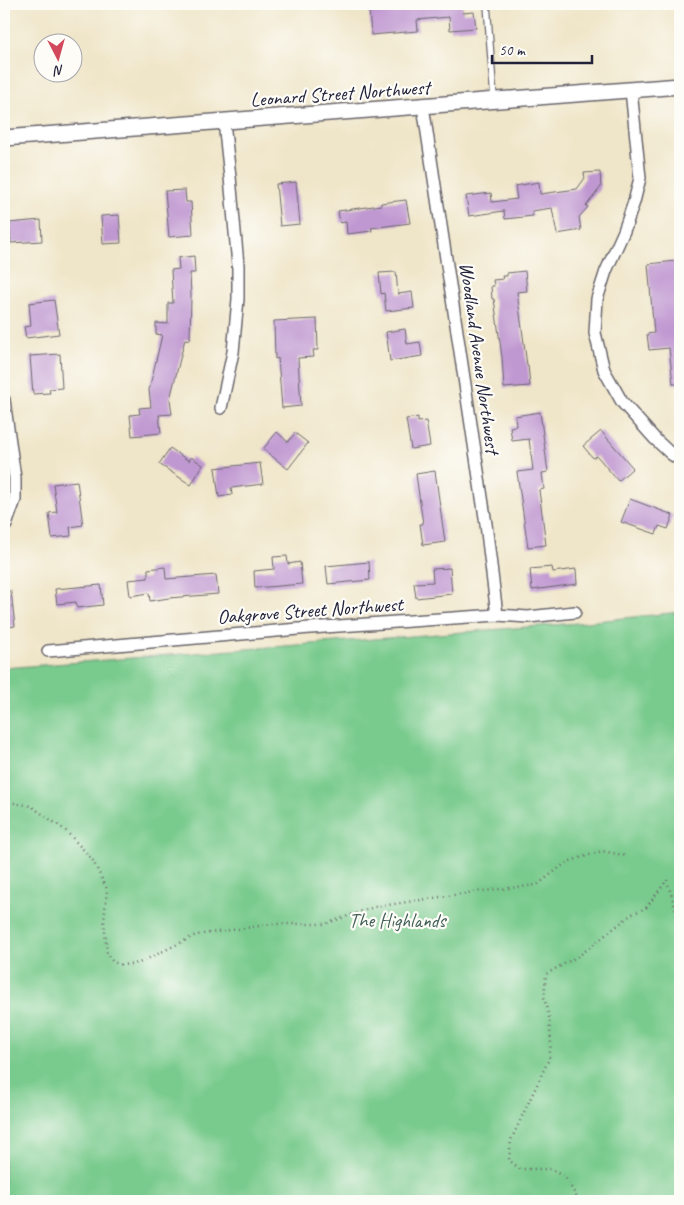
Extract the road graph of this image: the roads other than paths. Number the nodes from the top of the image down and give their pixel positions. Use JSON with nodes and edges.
{"nodes":[{"id":1,"x":487,"y":4,"type":"edge"},
{"id":2,"x":680,"y":86,"type":"edge"},
{"id":3,"x":631,"y":90,"type":"junction"},
{"id":4,"x":494,"y":101,"type":"junction"},
{"id":5,"x":424,"y":106,"type":"junction"},
{"id":6,"x":224,"y":122,"type":"junction"},
{"id":7,"x":4,"y":138,"type":"edge"},
{"id":8,"x":4,"y":400,"type":"edge"},
{"id":9,"x":221,"y":408,"type":"dead end"},
{"id":10,"x":680,"y":460,"type":"edge"},
{"id":11,"x":4,"y":527,"type":"edge"},
{"id":12,"x":575,"y":612,"type":"dead end"},
{"id":13,"x":497,"y":615,"type":"junction"},
{"id":14,"x":48,"y":651,"type":"dead end"}],
"edges":[{"from":1,"to":4,"type":"lane"},
{"from":2,"to":3,"type":"main road","name":"Leonard Street Northwest"},
{"from":3,"to":4,"type":"main road","name":"Leonard Street Northwest"},
{"from":3,"to":10,"type":"street"},
{"from":4,"to":5,"type":"main road","name":"Leonard Street Northwest"},
{"from":5,"to":6,"type":"main road","name":"Leonard Street Northwest"},
{"from":5,"to":13,"type":"street","name":"Woodland Avenue Northwest"},
{"from":6,"to":7,"type":"main road","name":"Leonard Street Northwest"},
{"from":6,"to":9,"type":"street"},
{"from":8,"to":11,"type":"street"},
{"from":12,"to":13,"type":"street","name":"Oakgrove Street Northwest"},
{"from":13,"to":14,"type":"street","name":"Oakgrove Street Northwest"}]}
